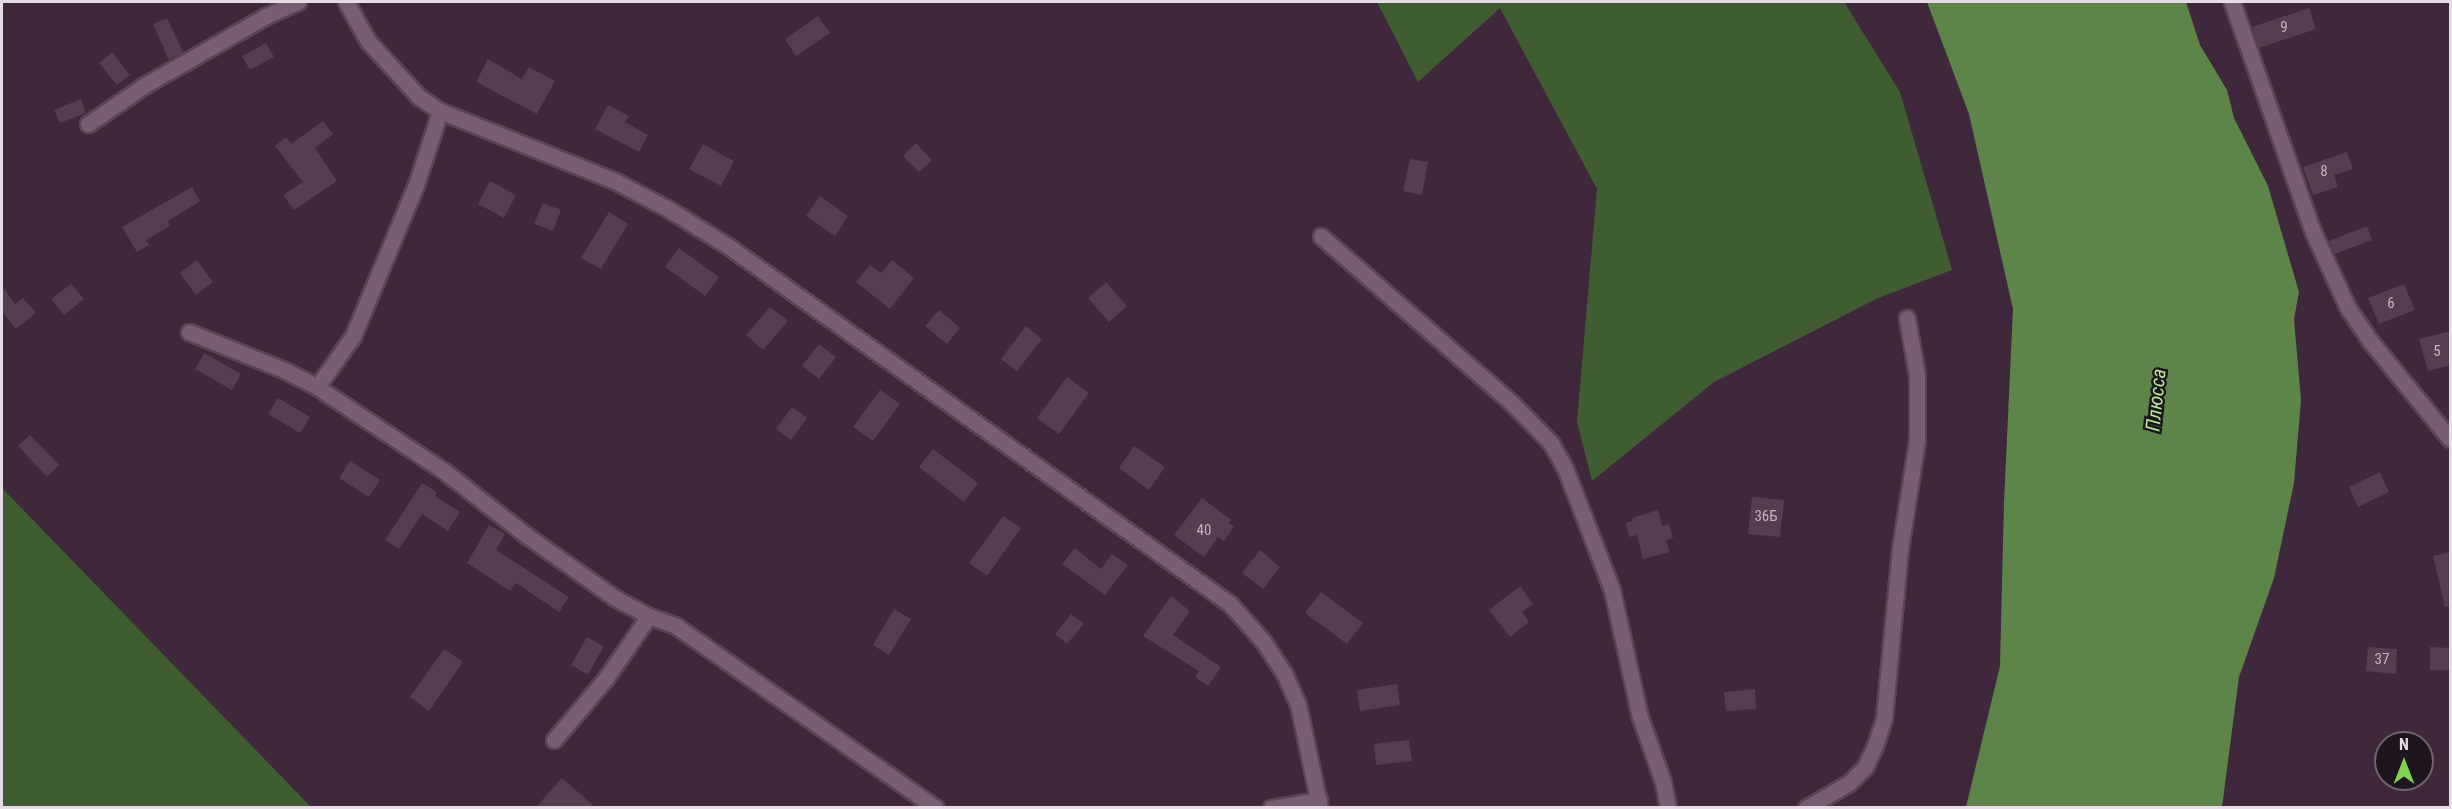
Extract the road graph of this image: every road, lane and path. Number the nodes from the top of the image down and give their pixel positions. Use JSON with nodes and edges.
{"nodes":[{"id":1,"x":298,"y":2,"type":"edge"},
{"id":2,"x":346,"y":2,"type":"edge"},
{"id":3,"x":2232,"y":2,"type":"edge"},
{"id":4,"x":440,"y":111,"type":"junction"},
{"id":5,"x":88,"y":124,"type":"dead end"},
{"id":6,"x":1321,"y":236,"type":"dead end"},
{"id":7,"x":1907,"y":318,"type":"dead end"},
{"id":8,"x":189,"y":332,"type":"dead end"},
{"id":9,"x":317,"y":387,"type":"junction"},
{"id":10,"x":2451,"y":439,"type":"edge"},
{"id":11,"x":649,"y":616,"type":"junction"},
{"id":12,"x":554,"y":740,"type":"dead end"},
{"id":13,"x":1320,"y":804,"type":"edge"},
{"id":14,"x":936,"y":807,"type":"edge"},
{"id":15,"x":1271,"y":807,"type":"edge"},
{"id":16,"x":1668,"y":807,"type":"edge"},
{"id":17,"x":1806,"y":807,"type":"edge"}],
"edges":[{"from":1,"to":5,"type":"street"},
{"from":2,"to":4,"type":"street"},
{"from":3,"to":10,"type":"street"},
{"from":4,"to":9,"type":"street"},
{"from":4,"to":13,"type":"street"},
{"from":6,"to":16,"type":"street"},
{"from":7,"to":17,"type":"street"},
{"from":8,"to":9,"type":"street"},
{"from":9,"to":11,"type":"street"},
{"from":11,"to":12,"type":"street"},
{"from":11,"to":14,"type":"street"},
{"from":13,"to":15,"type":"street"}]}
